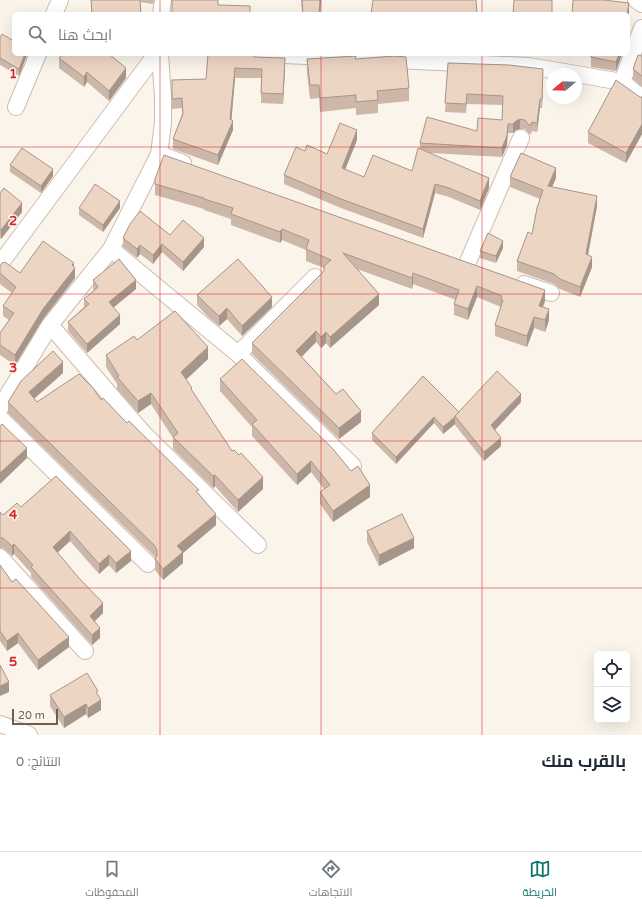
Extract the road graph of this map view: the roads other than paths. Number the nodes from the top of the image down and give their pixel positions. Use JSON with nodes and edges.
{"nodes":[{"id":1,"x":60,"y":0,"type":"edge"},
{"id":2,"x":163,"y":0,"type":"edge"},
{"id":3,"x":636,"y":0,"type":"edge"},
{"id":4,"x":642,"y":4,"type":"edge"},
{"id":5,"x":55,"y":12,"type":"edge"},
{"id":6,"x":161,"y":12,"type":"edge"},
{"id":7,"x":642,"y":28,"type":"edge"},
{"id":8,"x":37,"y":56,"type":"edge"},
{"id":9,"x":155,"y":56,"type":"edge"},
{"id":10,"x":160,"y":56,"type":"edge"},
{"id":11,"x":306,"y":56,"type":"edge"},
{"id":12,"x":546,"y":69,"type":"edge"},
{"id":13,"x":582,"y":75,"type":"edge"},
{"id":14,"x":622,"y":82,"type":"junction"},
{"id":15,"x":642,"y":98,"type":"edge"},
{"id":16,"x":16,"y":107,"type":"dead end"},
{"id":17,"x":521,"y":138,"type":"dead end"},
{"id":18,"x":159,"y":154,"type":"junction"},
{"id":19,"x":196,"y":168,"type":"edge"},
{"id":20,"x":111,"y":249,"type":"junction"},
{"id":21,"x":452,"y":259,"type":"edge"},
{"id":22,"x":0,"y":264,"type":"edge"},
{"id":23,"x":315,"y":277,"type":"dead end"},
{"id":24,"x":509,"y":279,"type":"edge"},
{"id":25,"x":551,"y":293,"type":"dead end"},
{"id":26,"x":50,"y":325,"type":"junction"},
{"id":27,"x":238,"y":354,"type":"junction"},
{"id":28,"x":0,"y":408,"type":"edge"},
{"id":29,"x":0,"y":418,"type":"edge"},
{"id":30,"x":353,"y":466,"type":"dead end"},
{"id":31,"x":258,"y":545,"type":"dead end"},
{"id":32,"x":0,"y":557,"type":"edge"},
{"id":33,"x":148,"y":564,"type":"dead end"},
{"id":34,"x":86,"y":651,"type":"dead end"},
{"id":35,"x":0,"y":724,"type":"edge"},
{"id":36,"x":29,"y":735,"type":"edge"}],
"edges":[{"from":1,"to":5,"type":"street"},
{"from":2,"to":6,"type":"street"},
{"from":3,"to":4,"type":"street"},
{"from":7,"to":14,"type":"street"},
{"from":8,"to":16,"type":"street"},
{"from":9,"to":22,"type":"street"},
{"from":10,"to":18,"type":"street"},
{"from":11,"to":12,"type":"street"},
{"from":13,"to":14,"type":"street"},
{"from":14,"to":15,"type":"street"},
{"from":17,"to":21,"type":"street"},
{"from":18,"to":19,"type":"street"},
{"from":18,"to":20,"type":"street"},
{"from":20,"to":26,"type":"street"},
{"from":20,"to":27,"type":"street"},
{"from":23,"to":27,"type":"street"},
{"from":24,"to":25,"type":"street"},
{"from":26,"to":28,"type":"street"},
{"from":26,"to":31,"type":"street"},
{"from":27,"to":30,"type":"street"},
{"from":29,"to":33,"type":"street"},
{"from":32,"to":34,"type":"street"},
{"from":35,"to":36,"type":"street"}]}
